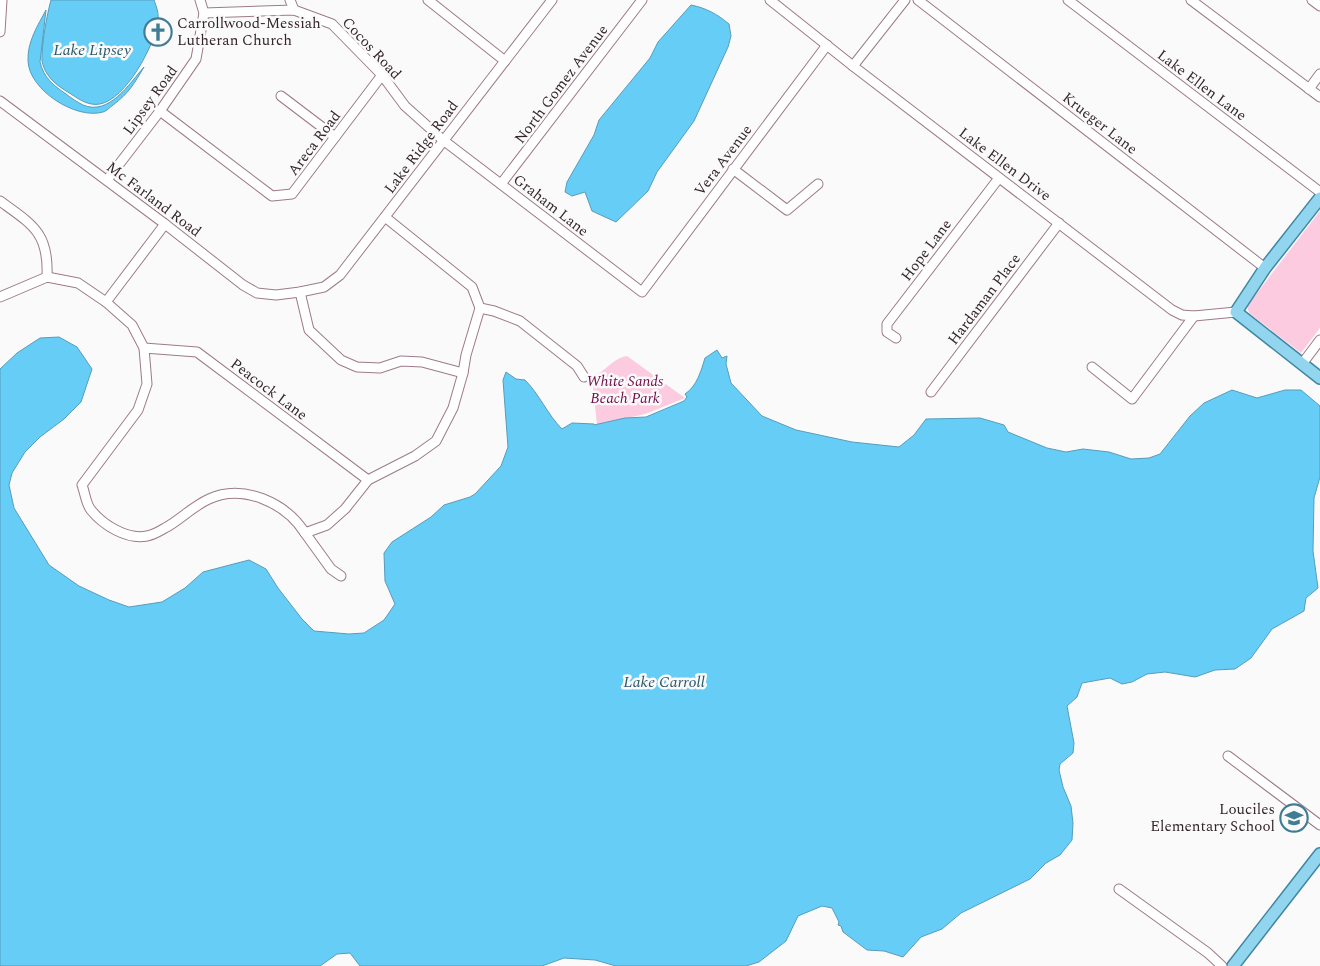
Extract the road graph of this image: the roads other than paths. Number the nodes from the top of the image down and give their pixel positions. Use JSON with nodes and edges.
{"nodes":[{"id":1,"x":2,"y":0,"type":"edge"},
{"id":2,"x":200,"y":0,"type":"edge"},
{"id":3,"x":290,"y":0,"type":"edge"},
{"id":4,"x":428,"y":0,"type":"edge"},
{"id":5,"x":552,"y":0,"type":"edge"},
{"id":6,"x":642,"y":0,"type":"edge"},
{"id":7,"x":770,"y":0,"type":"edge"},
{"id":8,"x":905,"y":0,"type":"edge"},
{"id":9,"x":918,"y":0,"type":"edge"},
{"id":10,"x":1068,"y":0,"type":"edge"},
{"id":11,"x":1191,"y":0,"type":"edge"},
{"id":12,"x":1312,"y":0,"type":"edge"},
{"id":13,"x":780,"y":3,"type":"edge"},
{"id":14,"x":1320,"y":6,"type":"edge"},
{"id":15,"x":294,"y":10,"type":"junction"},
{"id":16,"x":204,"y":13,"type":"junction"},
{"id":17,"x":0,"y":32,"type":"edge"},
{"id":18,"x":827,"y":45,"type":"junction"},
{"id":19,"x":505,"y":61,"type":"junction"},
{"id":20,"x":853,"y":66,"type":"junction"},
{"id":21,"x":1320,"y":74,"type":"edge"},
{"id":22,"x":382,"y":75,"type":"junction"},
{"id":23,"x":1309,"y":89,"type":"junction"},
{"id":24,"x":281,"y":96,"type":"dead end"},
{"id":25,"x":1320,"y":97,"type":"edge"},
{"id":26,"x":0,"y":101,"type":"edge"},
{"id":27,"x":160,"y":111,"type":"junction"},
{"id":28,"x":335,"y":137,"type":"junction"},
{"id":29,"x":443,"y":140,"type":"junction"},
{"id":30,"x":733,"y":169,"type":"junction"},
{"id":31,"x":999,"y":178,"type":"junction"},
{"id":32,"x":107,"y":180,"type":"junction"},
{"id":33,"x":501,"y":184,"type":"junction"},
{"id":34,"x":818,"y":184,"type":"dead end"},
{"id":35,"x":1320,"y":192,"type":"edge"},
{"id":36,"x":0,"y":201,"type":"edge"},
{"id":37,"x":1318,"y":203,"type":"edge"},
{"id":38,"x":385,"y":217,"type":"junction"},
{"id":39,"x":1059,"y":223,"type":"junction"},
{"id":40,"x":165,"y":224,"type":"junction"},
{"id":41,"x":1265,"y":268,"type":"junction"},
{"id":42,"x":47,"y":277,"type":"junction"},
{"id":43,"x":300,"y":292,"type":"junction"},
{"id":44,"x":642,"y":292,"type":"joint"},
{"id":45,"x":0,"y":297,"type":"edge"},
{"id":46,"x":106,"y":302,"type":"junction"},
{"id":47,"x":480,"y":308,"type":"junction"},
{"id":48,"x":1236,"y":312,"type":"junction"},
{"id":49,"x":1194,"y":316,"type":"junction"},
{"id":50,"x":896,"y":338,"type":"dead end"},
{"id":51,"x":1320,"y":340,"type":"edge"},
{"id":52,"x":144,"y":348,"type":"junction"},
{"id":53,"x":1302,"y":364,"type":"junction"},
{"id":54,"x":1092,"y":367,"type":"dead end"},
{"id":55,"x":463,"y":373,"type":"junction"},
{"id":56,"x":584,"y":377,"type":"dead end"},
{"id":57,"x":1320,"y":378,"type":"edge"},
{"id":58,"x":931,"y":392,"type":"dead end"},
{"id":59,"x":368,"y":480,"type":"junction"},
{"id":60,"x":305,"y":533,"type":"junction"},
{"id":61,"x":341,"y":576,"type":"dead end"},
{"id":62,"x":1228,"y":756,"type":"dead end"},
{"id":63,"x":1320,"y":826,"type":"edge"},
{"id":64,"x":1320,"y":854,"type":"edge"},
{"id":65,"x":1119,"y":889,"type":"dead end"},
{"id":66,"x":1222,"y":966,"type":"edge"},
{"id":67,"x":1233,"y":966,"type":"edge"}],
"edges":[{"from":1,"to":17,"type":"street"},
{"from":2,"to":16,"type":"street","name":"Lipsey Road"},
{"from":3,"to":15,"type":"street"},
{"from":4,"to":19,"type":"street"},
{"from":5,"to":19,"type":"street","name":"Lake Ridge Road"},
{"from":6,"to":33,"type":"street","name":"North Gomez Avenue"},
{"from":7,"to":13,"type":"street","name":"Lake Ellen Drive"},
{"from":8,"to":20,"type":"street"},
{"from":9,"to":41,"type":"street","name":"Krueger Lane"},
{"from":10,"to":35,"type":"street","name":"Lake Ellen Lane"},
{"from":11,"to":23,"type":"street"},
{"from":12,"to":14,"type":"street"},
{"from":13,"to":18,"type":"street","name":"Lake Ellen Drive"},
{"from":15,"to":16,"type":"street","name":"Cocos Road"},
{"from":15,"to":22,"type":"street","name":"Cocos Road"},
{"from":16,"to":27,"type":"street","name":"Lipsey Road"},
{"from":18,"to":20,"type":"street","name":"Lake Ellen Drive"},
{"from":18,"to":30,"type":"street","name":"Vera Avenue"},
{"from":19,"to":29,"type":"street","name":"Lake Ridge Road"},
{"from":20,"to":31,"type":"street","name":"Lake Ellen Drive"},
{"from":21,"to":23,"type":"street"},
{"from":22,"to":28,"type":"street","name":"Areca Road"},
{"from":22,"to":29,"type":"street","name":"Cocos Road"},
{"from":23,"to":25,"type":"street"},
{"from":24,"to":28,"type":"street"},
{"from":26,"to":32,"type":"street","name":"Mc Farland Road"},
{"from":27,"to":28,"type":"street","name":"Areca Road"},
{"from":27,"to":32,"type":"street","name":"Lipsey Road"},
{"from":29,"to":33,"type":"street","name":"Graham Lane"},
{"from":29,"to":38,"type":"street","name":"Lake Ridge Road"},
{"from":30,"to":34,"type":"street"},
{"from":30,"to":44,"type":"street","name":"Vera Avenue"},
{"from":31,"to":39,"type":"street","name":"Lake Ellen Drive"},
{"from":31,"to":50,"type":"street","name":"Hope Lane"},
{"from":32,"to":40,"type":"street","name":"Mc Farland Road"},
{"from":33,"to":44,"type":"street","name":"Graham Lane"},
{"from":36,"to":42,"type":"street"},
{"from":37,"to":41,"type":"main road"},
{"from":38,"to":43,"type":"street","name":"Lake Ridge Road"},
{"from":38,"to":47,"type":"street"},
{"from":39,"to":49,"type":"street","name":"Lake Ellen Drive"},
{"from":39,"to":58,"type":"street","name":"Hardaman Place"},
{"from":40,"to":43,"type":"street","name":"Mc Farland Road"},
{"from":40,"to":46,"type":"street"},
{"from":41,"to":48,"type":"main road"},
{"from":42,"to":45,"type":"street"},
{"from":42,"to":46,"type":"street"},
{"from":43,"to":55,"type":"street"},
{"from":46,"to":52,"type":"street"},
{"from":47,"to":55,"type":"street"},
{"from":47,"to":56,"type":"street"},
{"from":48,"to":49,"type":"street","name":"Lake Ellen Drive"},
{"from":48,"to":53,"type":"main road"},
{"from":49,"to":54,"type":"street"},
{"from":51,"to":53,"type":"street"},
{"from":52,"to":59,"type":"street","name":"Peacock Lane"},
{"from":52,"to":60,"type":"street"},
{"from":53,"to":57,"type":"main road"},
{"from":55,"to":59,"type":"street"},
{"from":59,"to":60,"type":"street"},
{"from":60,"to":61,"type":"street"},
{"from":62,"to":63,"type":"street"},
{"from":64,"to":67,"type":"main road"},
{"from":65,"to":66,"type":"street"}]}
